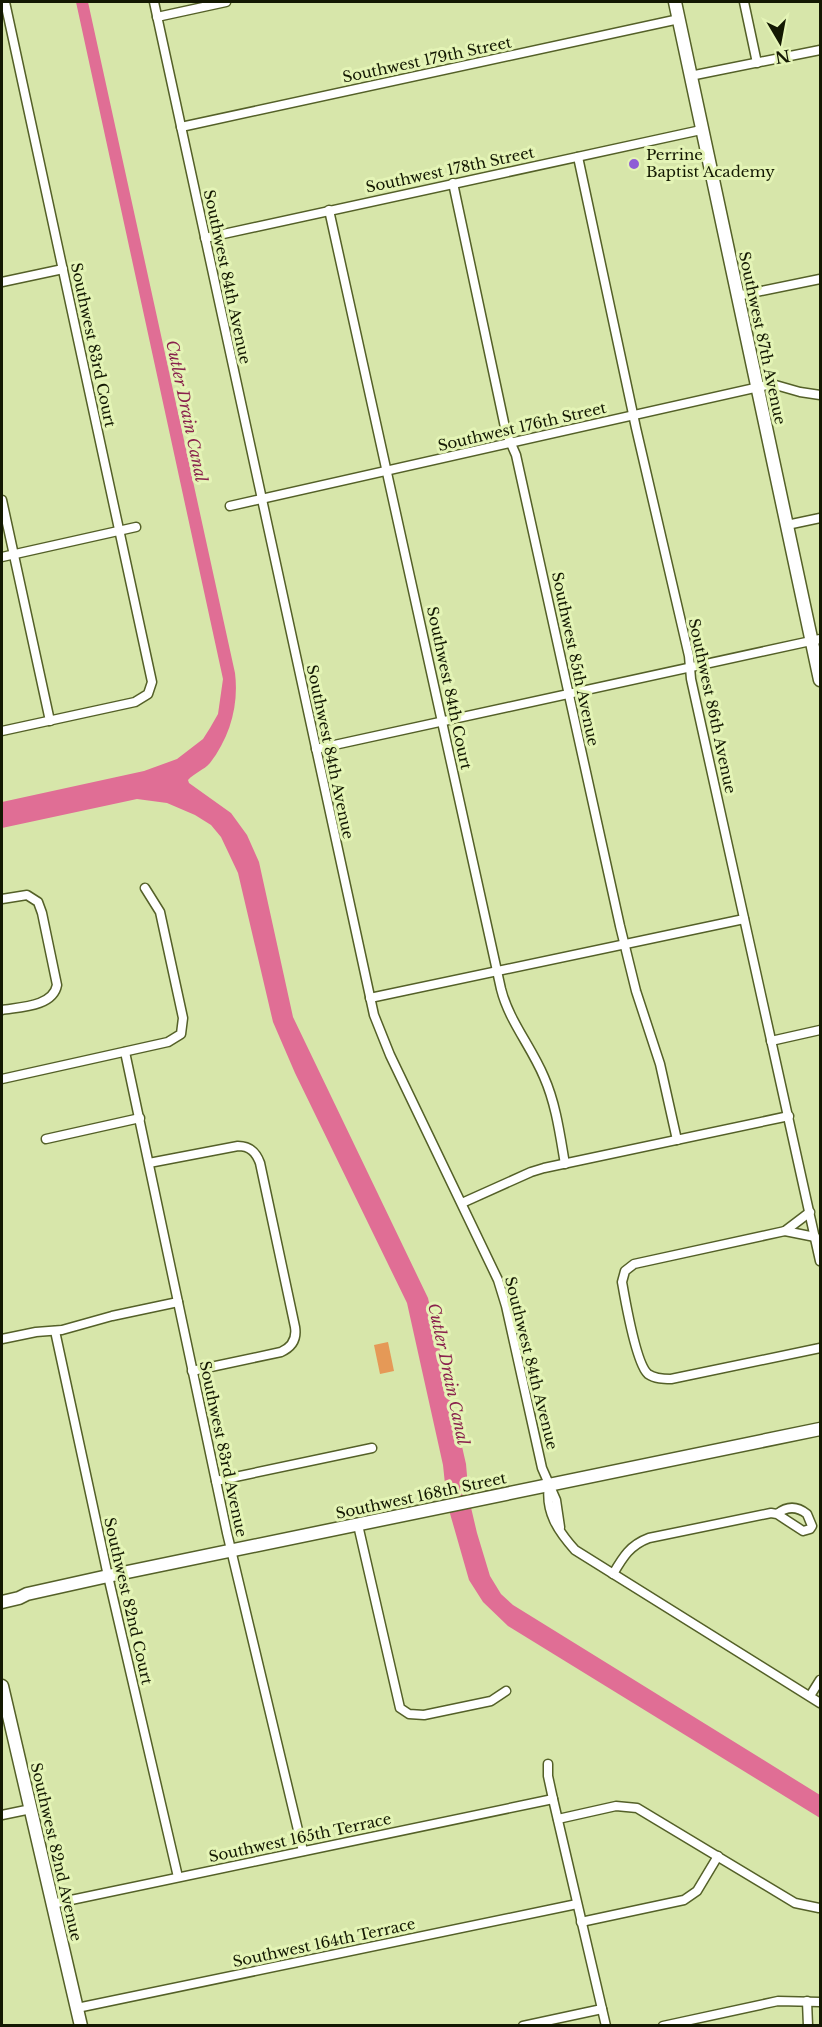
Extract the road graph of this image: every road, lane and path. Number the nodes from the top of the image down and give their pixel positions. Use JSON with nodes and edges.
{"nodes":[{"id":1,"x":5,"y":2,"type":"edge"},
{"id":2,"x":154,"y":2,"type":"edge"},
{"id":3,"x":226,"y":2,"type":"edge"},
{"id":4,"x":675,"y":2,"type":"edge"},
{"id":5,"x":744,"y":2,"type":"edge"},
{"id":6,"x":157,"y":16,"type":"junction"},
{"id":7,"x":678,"y":19,"type":"junction"},
{"id":8,"x":820,"y":50,"type":"edge"},
{"id":9,"x":757,"y":63,"type":"junction"},
{"id":10,"x":690,"y":76,"type":"junction"},
{"id":11,"x":181,"y":126,"type":"junction"},
{"id":12,"x":701,"y":129,"type":"junction"},
{"id":13,"x":578,"y":157,"type":"junction"},
{"id":14,"x":453,"y":183,"type":"junction"},
{"id":15,"x":329,"y":210,"type":"junction"},
{"id":16,"x":205,"y":238,"type":"junction"},
{"id":17,"x":63,"y":269,"type":"junction"},
{"id":18,"x":820,"y":279,"type":"edge"},
{"id":19,"x":2,"y":282,"type":"edge"},
{"id":20,"x":737,"y":296,"type":"junction"},
{"id":21,"x":758,"y":387,"type":"junction"},
{"id":22,"x":820,"y":395,"type":"edge"},
{"id":23,"x":633,"y":416,"type":"junction"},
{"id":24,"x":511,"y":444,"type":"junction"},
{"id":25,"x":386,"y":471,"type":"junction"},
{"id":26,"x":261,"y":499,"type":"junction"},
{"id":27,"x":2,"y":500,"type":"edge"},
{"id":28,"x":230,"y":506,"type":"dead end"},
{"id":29,"x":820,"y":518,"type":"edge"},
{"id":30,"x":787,"y":525,"type":"junction"},
{"id":31,"x":136,"y":527,"type":"dead end"},
{"id":32,"x":119,"y":531,"type":"junction"},
{"id":33,"x":13,"y":554,"type":"junction"},
{"id":34,"x":2,"y":557,"type":"edge"},
{"id":35,"x":816,"y":640,"type":"edge"},
{"id":36,"x":690,"y":667,"type":"junction"},
{"id":37,"x":820,"y":680,"type":"edge"},
{"id":38,"x":569,"y":694,"type":"junction"},
{"id":39,"x":50,"y":721,"type":"junction"},
{"id":40,"x":442,"y":722,"type":"junction"},
{"id":41,"x":2,"y":731,"type":"edge"},
{"id":42,"x":316,"y":748,"type":"junction"},
{"id":43,"x":145,"y":888,"type":"dead end"},
{"id":44,"x":2,"y":899,"type":"edge"},
{"id":45,"x":744,"y":919,"type":"junction"},
{"id":46,"x":625,"y":945,"type":"junction"},
{"id":47,"x":497,"y":972,"type":"junction"},
{"id":48,"x":370,"y":998,"type":"junction"},
{"id":49,"x":2,"y":1010,"type":"edge"},
{"id":50,"x":820,"y":1030,"type":"edge"},
{"id":51,"x":771,"y":1041,"type":"junction"},
{"id":52,"x":125,"y":1052,"type":"junction"},
{"id":53,"x":2,"y":1078,"type":"edge"},
{"id":54,"x":789,"y":1116,"type":"junction"},
{"id":55,"x":140,"y":1118,"type":"junction"},
{"id":56,"x":46,"y":1139,"type":"dead end"},
{"id":57,"x":676,"y":1140,"type":"junction"},
{"id":58,"x":149,"y":1163,"type":"junction"},
{"id":59,"x":565,"y":1164,"type":"junction"},
{"id":60,"x":462,"y":1203,"type":"junction"},
{"id":61,"x":810,"y":1212,"type":"junction"},
{"id":62,"x":785,"y":1231,"type":"junction"},
{"id":63,"x":815,"y":1238,"type":"junction"},
{"id":64,"x":820,"y":1261,"type":"edge"},
{"id":65,"x":178,"y":1302,"type":"junction"},
{"id":66,"x":55,"y":1331,"type":"junction"},
{"id":67,"x":2,"y":1339,"type":"edge"},
{"id":68,"x":820,"y":1348,"type":"edge"},
{"id":69,"x":192,"y":1371,"type":"junction"},
{"id":70,"x":820,"y":1429,"type":"edge"},
{"id":71,"x":372,"y":1448,"type":"dead end"},
{"id":72,"x":216,"y":1481,"type":"junction"},
{"id":73,"x":549,"y":1485,"type":"junction"},
{"id":74,"x":777,"y":1514,"type":"dead end"},
{"id":75,"x":358,"y":1525,"type":"junction"},
{"id":76,"x":231,"y":1550,"type":"junction"},
{"id":77,"x":613,"y":1574,"type":"junction"},
{"id":78,"x":108,"y":1576,"type":"junction"},
{"id":79,"x":2,"y":1594,"type":"edge"},
{"id":80,"x":27,"y":1594,"type":"junction"},
{"id":81,"x":2,"y":1602,"type":"edge"},
{"id":82,"x":820,"y":1680,"type":"edge"},
{"id":83,"x":2,"y":1686,"type":"edge"},
{"id":84,"x":506,"y":1691,"type":"dead end"},
{"id":85,"x":810,"y":1696,"type":"junction"},
{"id":86,"x":820,"y":1703,"type":"edge"},
{"id":87,"x":548,"y":1764,"type":"dead end"},
{"id":88,"x":553,"y":1799,"type":"junction"},
{"id":89,"x":31,"y":1809,"type":"junction"},
{"id":90,"x":2,"y":1815,"type":"edge"},
{"id":91,"x":558,"y":1819,"type":"junction"},
{"id":92,"x":303,"y":1851,"type":"junction"},
{"id":93,"x":718,"y":1856,"type":"junction"},
{"id":94,"x":178,"y":1877,"type":"junction"},
{"id":95,"x":52,"y":1904,"type":"junction"},
{"id":96,"x":577,"y":1904,"type":"junction"},
{"id":97,"x":819,"y":1908,"type":"dead end"},
{"id":98,"x":581,"y":1923,"type":"junction"},
{"id":99,"x":807,"y":2001,"type":"junction"},
{"id":100,"x":820,"y":2002,"type":"edge"},
{"id":101,"x":77,"y":2008,"type":"junction"},
{"id":102,"x":602,"y":2009,"type":"junction"},
{"id":103,"x":81,"y":2025,"type":"edge"},
{"id":104,"x":524,"y":2025,"type":"edge"},
{"id":105,"x":606,"y":2025,"type":"edge"},
{"id":106,"x":663,"y":2025,"type":"edge"},
{"id":107,"x":808,"y":2025,"type":"edge"}],
"edges":[{"from":1,"to":17,"type":"street","name":"Southwest 83rd Court"},
{"from":2,"to":6,"type":"street","name":"Southwest 84th Avenue"},
{"from":3,"to":6,"type":"street"},
{"from":4,"to":7,"type":"street","name":"Southwest 87th Avenue"},
{"from":5,"to":9,"type":"street"},
{"from":6,"to":11,"type":"street","name":"Southwest 84th Avenue"},
{"from":7,"to":10,"type":"street","name":"Southwest 87th Avenue"},
{"from":7,"to":11,"type":"street","name":"Southwest 179th Street"},
{"from":8,"to":9,"type":"street"},
{"from":9,"to":10,"type":"street"},
{"from":10,"to":12,"type":"street","name":"Southwest 87th Avenue"},
{"from":11,"to":16,"type":"street","name":"Southwest 84th Avenue"},
{"from":12,"to":13,"type":"street","name":"Southwest 178th Street"},
{"from":12,"to":20,"type":"street","name":"Southwest 87th Avenue"},
{"from":13,"to":14,"type":"street","name":"Southwest 178th Street"},
{"from":13,"to":23,"type":"street","name":"Southwest 86th Avenue"},
{"from":14,"to":15,"type":"street","name":"Southwest 178th Street"},
{"from":14,"to":24,"type":"street","name":"Southwest 85th Avenue"},
{"from":15,"to":16,"type":"street","name":"Southwest 178th Street"},
{"from":15,"to":25,"type":"street","name":"Southwest 84th Court"},
{"from":16,"to":26,"type":"street","name":"Southwest 84th Avenue"},
{"from":17,"to":19,"type":"street"},
{"from":17,"to":32,"type":"street","name":"Southwest 83rd Court"},
{"from":18,"to":20,"type":"street"},
{"from":20,"to":21,"type":"street","name":"Southwest 87th Avenue"},
{"from":21,"to":22,"type":"street","name":"Southwest 176th Street"},
{"from":21,"to":23,"type":"street","name":"Southwest 176th Street"},
{"from":21,"to":30,"type":"street","name":"Southwest 87th Avenue"},
{"from":23,"to":24,"type":"street","name":"Southwest 176th Street"},
{"from":23,"to":36,"type":"street","name":"Southwest 86th Avenue"},
{"from":24,"to":25,"type":"street","name":"Southwest 176th Street"},
{"from":24,"to":38,"type":"street","name":"Southwest 85th Avenue"},
{"from":25,"to":26,"type":"street","name":"Southwest 176th Street"},
{"from":25,"to":40,"type":"street","name":"Southwest 84th Court"},
{"from":26,"to":28,"type":"street","name":"Southwest 176th Street"},
{"from":26,"to":42,"type":"street","name":"Southwest 84th Avenue"},
{"from":27,"to":33,"type":"street"},
{"from":29,"to":30,"type":"street"},
{"from":30,"to":35,"type":"street","name":"Southwest 87th Avenue"},
{"from":31,"to":32,"type":"street"},
{"from":32,"to":33,"type":"street"},
{"from":32,"to":39,"type":"street","name":"Southwest 83rd Court"},
{"from":33,"to":34,"type":"street"},
{"from":33,"to":39,"type":"street"},
{"from":35,"to":36,"type":"street"},
{"from":35,"to":37,"type":"street","name":"Southwest 87th Avenue"},
{"from":36,"to":38,"type":"street"},
{"from":36,"to":45,"type":"street","name":"Southwest 86th Avenue"},
{"from":38,"to":40,"type":"street"},
{"from":38,"to":46,"type":"street","name":"Southwest 85th Avenue"},
{"from":39,"to":41,"type":"street"},
{"from":40,"to":42,"type":"street"},
{"from":40,"to":47,"type":"street","name":"Southwest 84th Court"},
{"from":42,"to":48,"type":"street","name":"Southwest 84th Avenue"},
{"from":43,"to":52,"type":"street"},
{"from":44,"to":49,"type":"street"},
{"from":45,"to":46,"type":"street"},
{"from":45,"to":51,"type":"street","name":"Southwest 86th Avenue"},
{"from":46,"to":47,"type":"street"},
{"from":46,"to":57,"type":"street","name":"Southwest 85th Avenue"},
{"from":47,"to":48,"type":"street"},
{"from":47,"to":59,"type":"street","name":"Southwest 84th Court"},
{"from":48,"to":60,"type":"street","name":"Southwest 84th Avenue"},
{"from":50,"to":51,"type":"street"},
{"from":51,"to":54,"type":"street","name":"Southwest 86th Avenue"},
{"from":52,"to":53,"type":"street"},
{"from":52,"to":55,"type":"street","name":"Southwest 83rd Avenue"},
{"from":54,"to":57,"type":"street"},
{"from":54,"to":61,"type":"street","name":"Southwest 86th Avenue"},
{"from":55,"to":56,"type":"street"},
{"from":55,"to":58,"type":"street","name":"Southwest 83rd Avenue"},
{"from":57,"to":59,"type":"street"},
{"from":58,"to":65,"type":"street","name":"Southwest 83rd Avenue"},
{"from":58,"to":69,"type":"street"},
{"from":59,"to":60,"type":"street"},
{"from":60,"to":73,"type":"street","name":"Southwest 84th Avenue"},
{"from":61,"to":62,"type":"street"},
{"from":61,"to":63,"type":"street","name":"Southwest 86th Avenue"},
{"from":62,"to":63,"type":"street"},
{"from":62,"to":68,"type":"street"},
{"from":63,"to":64,"type":"street","name":"Southwest 86th Avenue"},
{"from":65,"to":66,"type":"street"},
{"from":65,"to":69,"type":"street","name":"Southwest 83rd Avenue"},
{"from":66,"to":67,"type":"street"},
{"from":66,"to":78,"type":"street","name":"Southwest 82nd Court"},
{"from":69,"to":72,"type":"street","name":"Southwest 83rd Avenue"},
{"from":70,"to":73,"type":"street","name":"Southwest 168th Street"},
{"from":71,"to":72,"type":"street"},
{"from":72,"to":76,"type":"street","name":"Southwest 83rd Avenue"},
{"from":73,"to":75,"type":"street","name":"Southwest 168th Street"},
{"from":73,"to":77,"type":"street"},
{"from":74,"to":77,"type":"street"},
{"from":75,"to":76,"type":"street","name":"Southwest 168th Street"},
{"from":75,"to":84,"type":"street"},
{"from":76,"to":78,"type":"street","name":"Southwest 168th Street"},
{"from":76,"to":92,"type":"street","name":"Southwest 83rd Avenue"},
{"from":77,"to":85,"type":"street"},
{"from":78,"to":80,"type":"street","name":"Southwest 168th Street"},
{"from":78,"to":94,"type":"street","name":"Southwest 82nd Court"},
{"from":79,"to":80,"type":"street","name":"Southwest 168th Street"},
{"from":80,"to":81,"type":"street","name":"Southwest 168th Street"},
{"from":82,"to":85,"type":"street"},
{"from":83,"to":89,"type":"street","name":"Southwest 82nd Avenue"},
{"from":85,"to":86,"type":"street"},
{"from":87,"to":88,"type":"street"},
{"from":88,"to":91,"type":"street"},
{"from":88,"to":92,"type":"street","name":"Southwest 165th Terrace"},
{"from":89,"to":90,"type":"street"},
{"from":89,"to":95,"type":"street","name":"Southwest 82nd Avenue"},
{"from":91,"to":93,"type":"street"},
{"from":91,"to":96,"type":"street"},
{"from":92,"to":94,"type":"street","name":"Southwest 165th Terrace"},
{"from":93,"to":97,"type":"street"},
{"from":93,"to":98,"type":"street"},
{"from":94,"to":95,"type":"street","name":"Southwest 165th Terrace"},
{"from":95,"to":101,"type":"street","name":"Southwest 82nd Avenue"},
{"from":96,"to":98,"type":"street"},
{"from":96,"to":101,"type":"street","name":"Southwest 164th Terrace"},
{"from":98,"to":102,"type":"street"},
{"from":99,"to":100,"type":"street"},
{"from":99,"to":106,"type":"street"},
{"from":99,"to":107,"type":"street"},
{"from":101,"to":103,"type":"street","name":"Southwest 82nd Avenue"},
{"from":102,"to":104,"type":"street"},
{"from":102,"to":105,"type":"street"}]}
